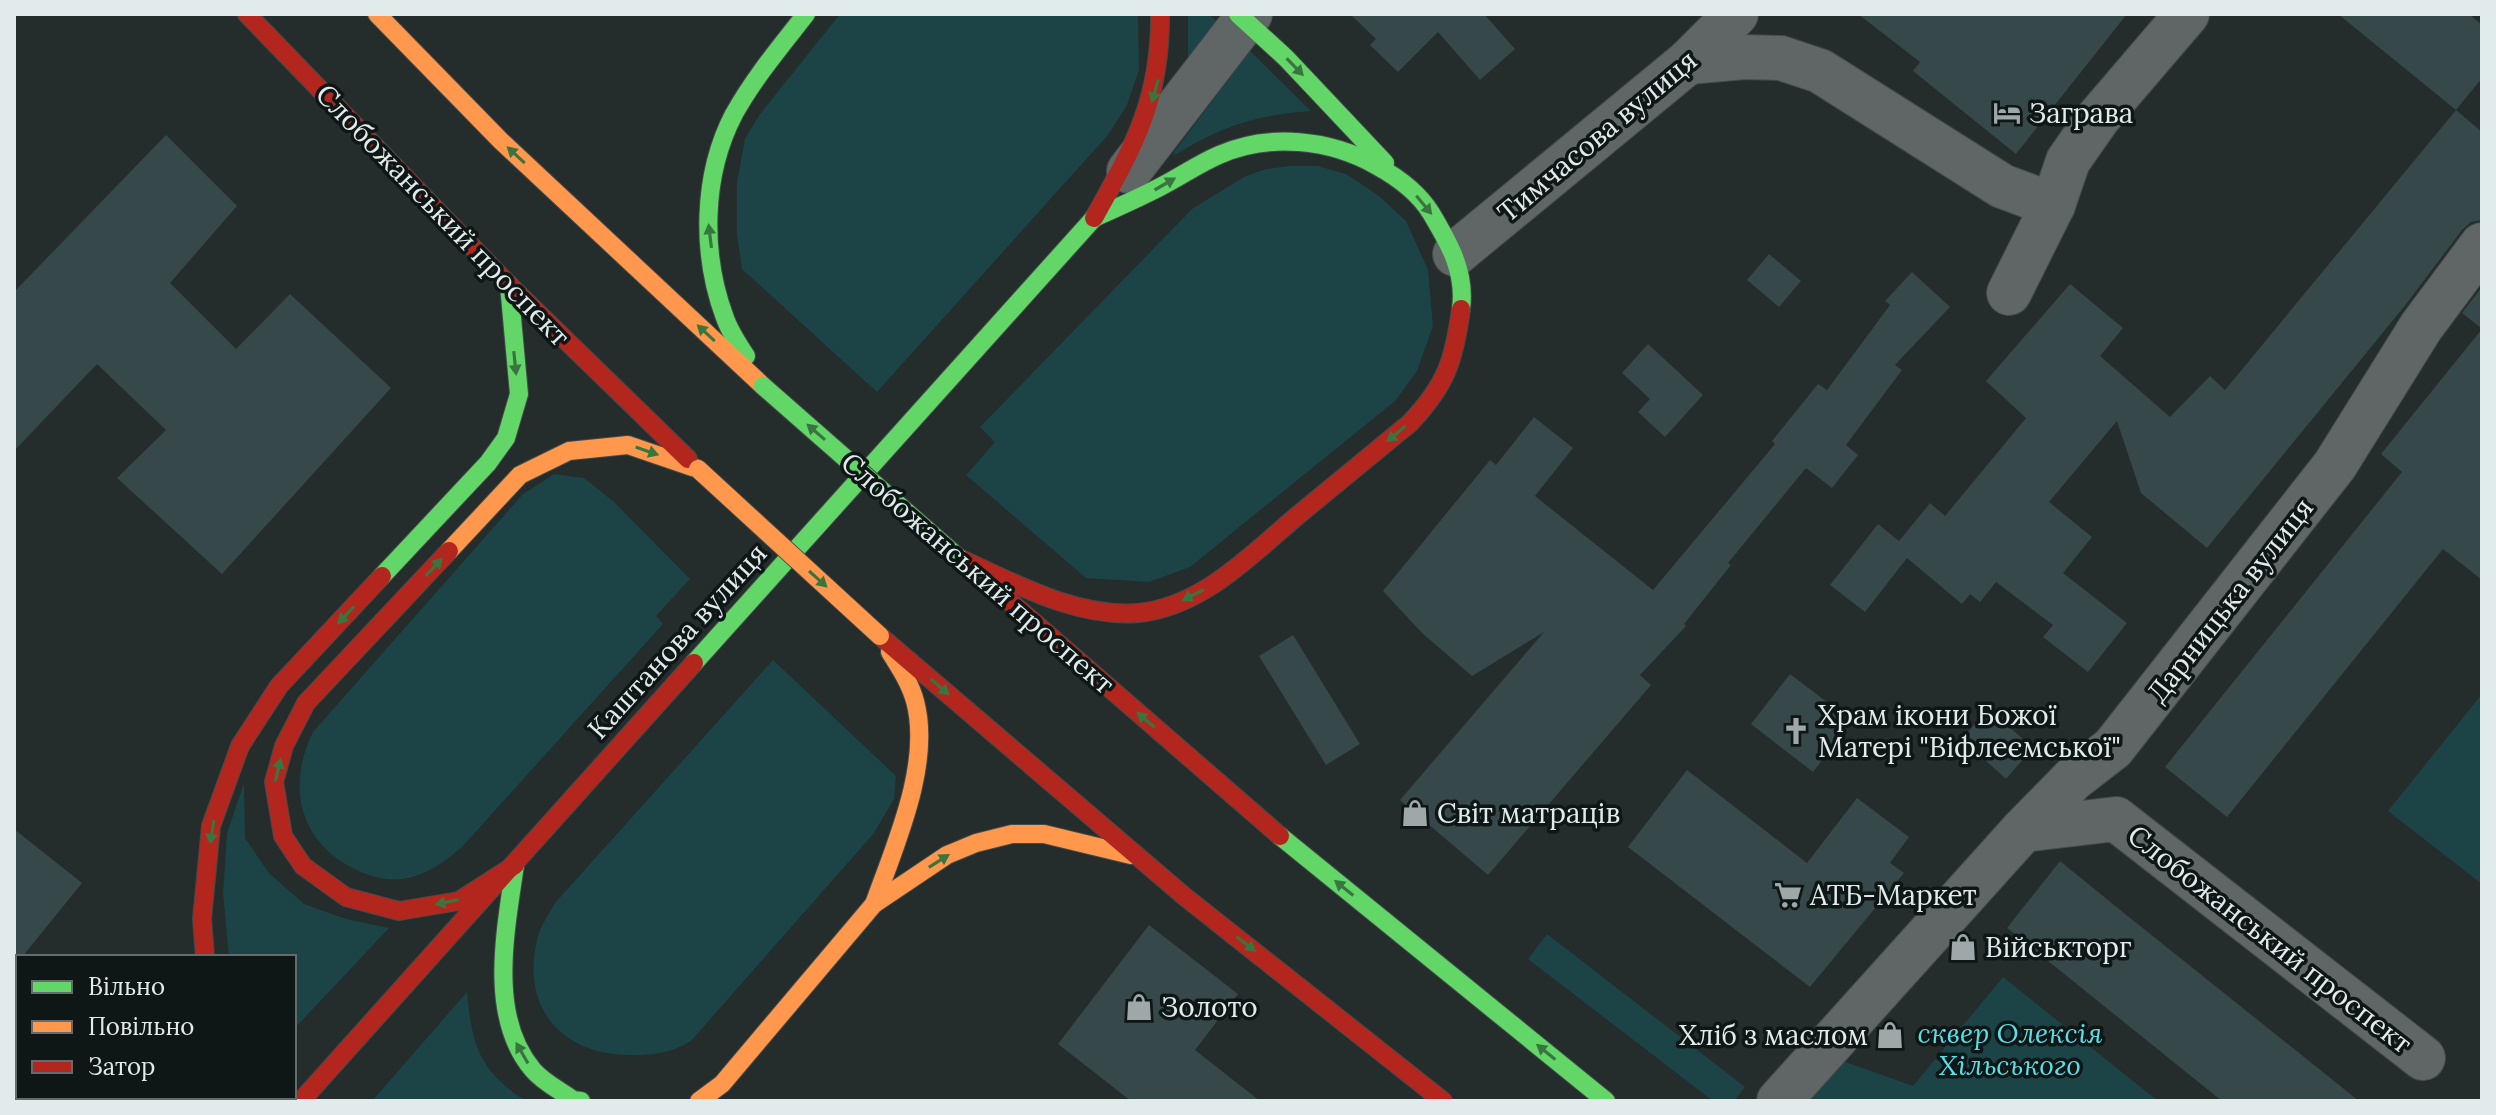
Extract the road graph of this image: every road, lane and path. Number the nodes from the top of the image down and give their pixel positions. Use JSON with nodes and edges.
{"nodes":[{"id":1,"x":247,"y":14,"type":"edge"},
{"id":2,"x":377,"y":14,"type":"edge"},
{"id":3,"x":806,"y":14,"type":"edge"},
{"id":4,"x":1160,"y":14,"type":"edge"},
{"id":5,"x":1736,"y":14,"type":"edge"},
{"id":6,"x":2187,"y":14,"type":"edge"},
{"id":7,"x":1244,"y":16,"type":"edge"},
{"id":8,"x":1688,"y":62,"type":"junction"},
{"id":9,"x":1398,"y":178,"type":"junction"},
{"id":10,"x":2053,"y":205,"type":"junction"},
{"id":11,"x":1094,"y":218,"type":"junction"},
{"id":12,"x":2482,"y":245,"type":"edge"},
{"id":13,"x":1455,"y":254,"type":"junction"},
{"id":14,"x":509,"y":285,"type":"junction"},
{"id":15,"x":2009,"y":293,"type":"dead end"},
{"id":16,"x":763,"y":386,"type":"junction"},
{"id":17,"x":698,"y":469,"type":"junction"},
{"id":18,"x":959,"y":558,"type":"junction"},
{"id":19,"x":880,"y":636,"type":"junction"},
{"id":20,"x":2023,"y":830,"type":"junction"},
{"id":21,"x":1139,"y":857,"type":"junction"},
{"id":22,"x":515,"y":865,"type":"junction"},
{"id":23,"x":874,"y":904,"type":"junction"},
{"id":24,"x":205,"y":955,"type":"edge"},
{"id":25,"x":2423,"y":1058,"type":"dead end"},
{"id":26,"x":722,"y":1084,"type":"junction"},
{"id":27,"x":301,"y":1101,"type":"edge"},
{"id":28,"x":581,"y":1101,"type":"edge"},
{"id":29,"x":677,"y":1101,"type":"edge"},
{"id":30,"x":699,"y":1101,"type":"edge"},
{"id":31,"x":1443,"y":1101,"type":"edge"},
{"id":32,"x":1606,"y":1101,"type":"edge"},
{"id":33,"x":1779,"y":1101,"type":"edge"}],
"edges":[{"from":1,"to":14,"type":"main road","name":"Слобожанський проспект"},
{"from":16,"to":2,"type":"main road","name":"Слобожанський проспект","one_way":true},
{"from":16,"to":3,"type":"main road","one_way":true},
{"from":4,"to":11,"type":"main road","one_way":true},
{"from":5,"to":8,"type":"street","name":"Тимчасова вулиця"},
{"from":6,"to":10,"type":"street"},
{"from":7,"to":9,"type":"main road","one_way":true},
{"from":7,"to":11,"type":"street"},
{"from":8,"to":10,"type":"street"},
{"from":8,"to":13,"type":"street","name":"Тимчасова вулиця"},
{"from":11,"to":9,"type":"main road","one_way":true},
{"from":9,"to":13,"type":"main road","one_way":true},
{"from":10,"to":15,"type":"street"},
{"from":11,"to":22,"type":"main road","name":"Каштанова вулиця"},
{"from":12,"to":20,"type":"street","name":"Дарницька вулиця"},
{"from":13,"to":18,"type":"main road","one_way":true},
{"from":14,"to":17,"type":"main road","name":"Слобожанський проспект"},
{"from":14,"to":24,"type":"main road","one_way":true},
{"from":18,"to":16,"type":"main road","name":"Слобожанський проспект","one_way":true,"bridge":true},
{"from":17,"to":19,"type":"main road","name":"Слобожанський проспект","one_way":true,"bridge":true},
{"from":22,"to":17,"type":"main road","one_way":true},
{"from":32,"to":18,"type":"main road","name":"Слобожанський проспект","one_way":true},
{"from":19,"to":21,"type":"main road","name":"Слобожанський проспект","one_way":true},
{"from":19,"to":23,"type":"main road"},
{"from":20,"to":25,"type":"street","name":"Слобожанський проспект"},
{"from":20,"to":33,"type":"street","name":"Дарницька вулиця"},
{"from":23,"to":21,"type":"main road","one_way":true},
{"from":21,"to":31,"type":"main road","name":"Слобожанський проспект","one_way":true},
{"from":22,"to":27,"type":"main road","name":"Каштанова вулиця"},
{"from":28,"to":22,"type":"main road","one_way":true},
{"from":23,"to":26,"type":"main road"},
{"from":26,"to":29,"type":"main road"},
{"from":26,"to":30,"type":"main road"}]}
